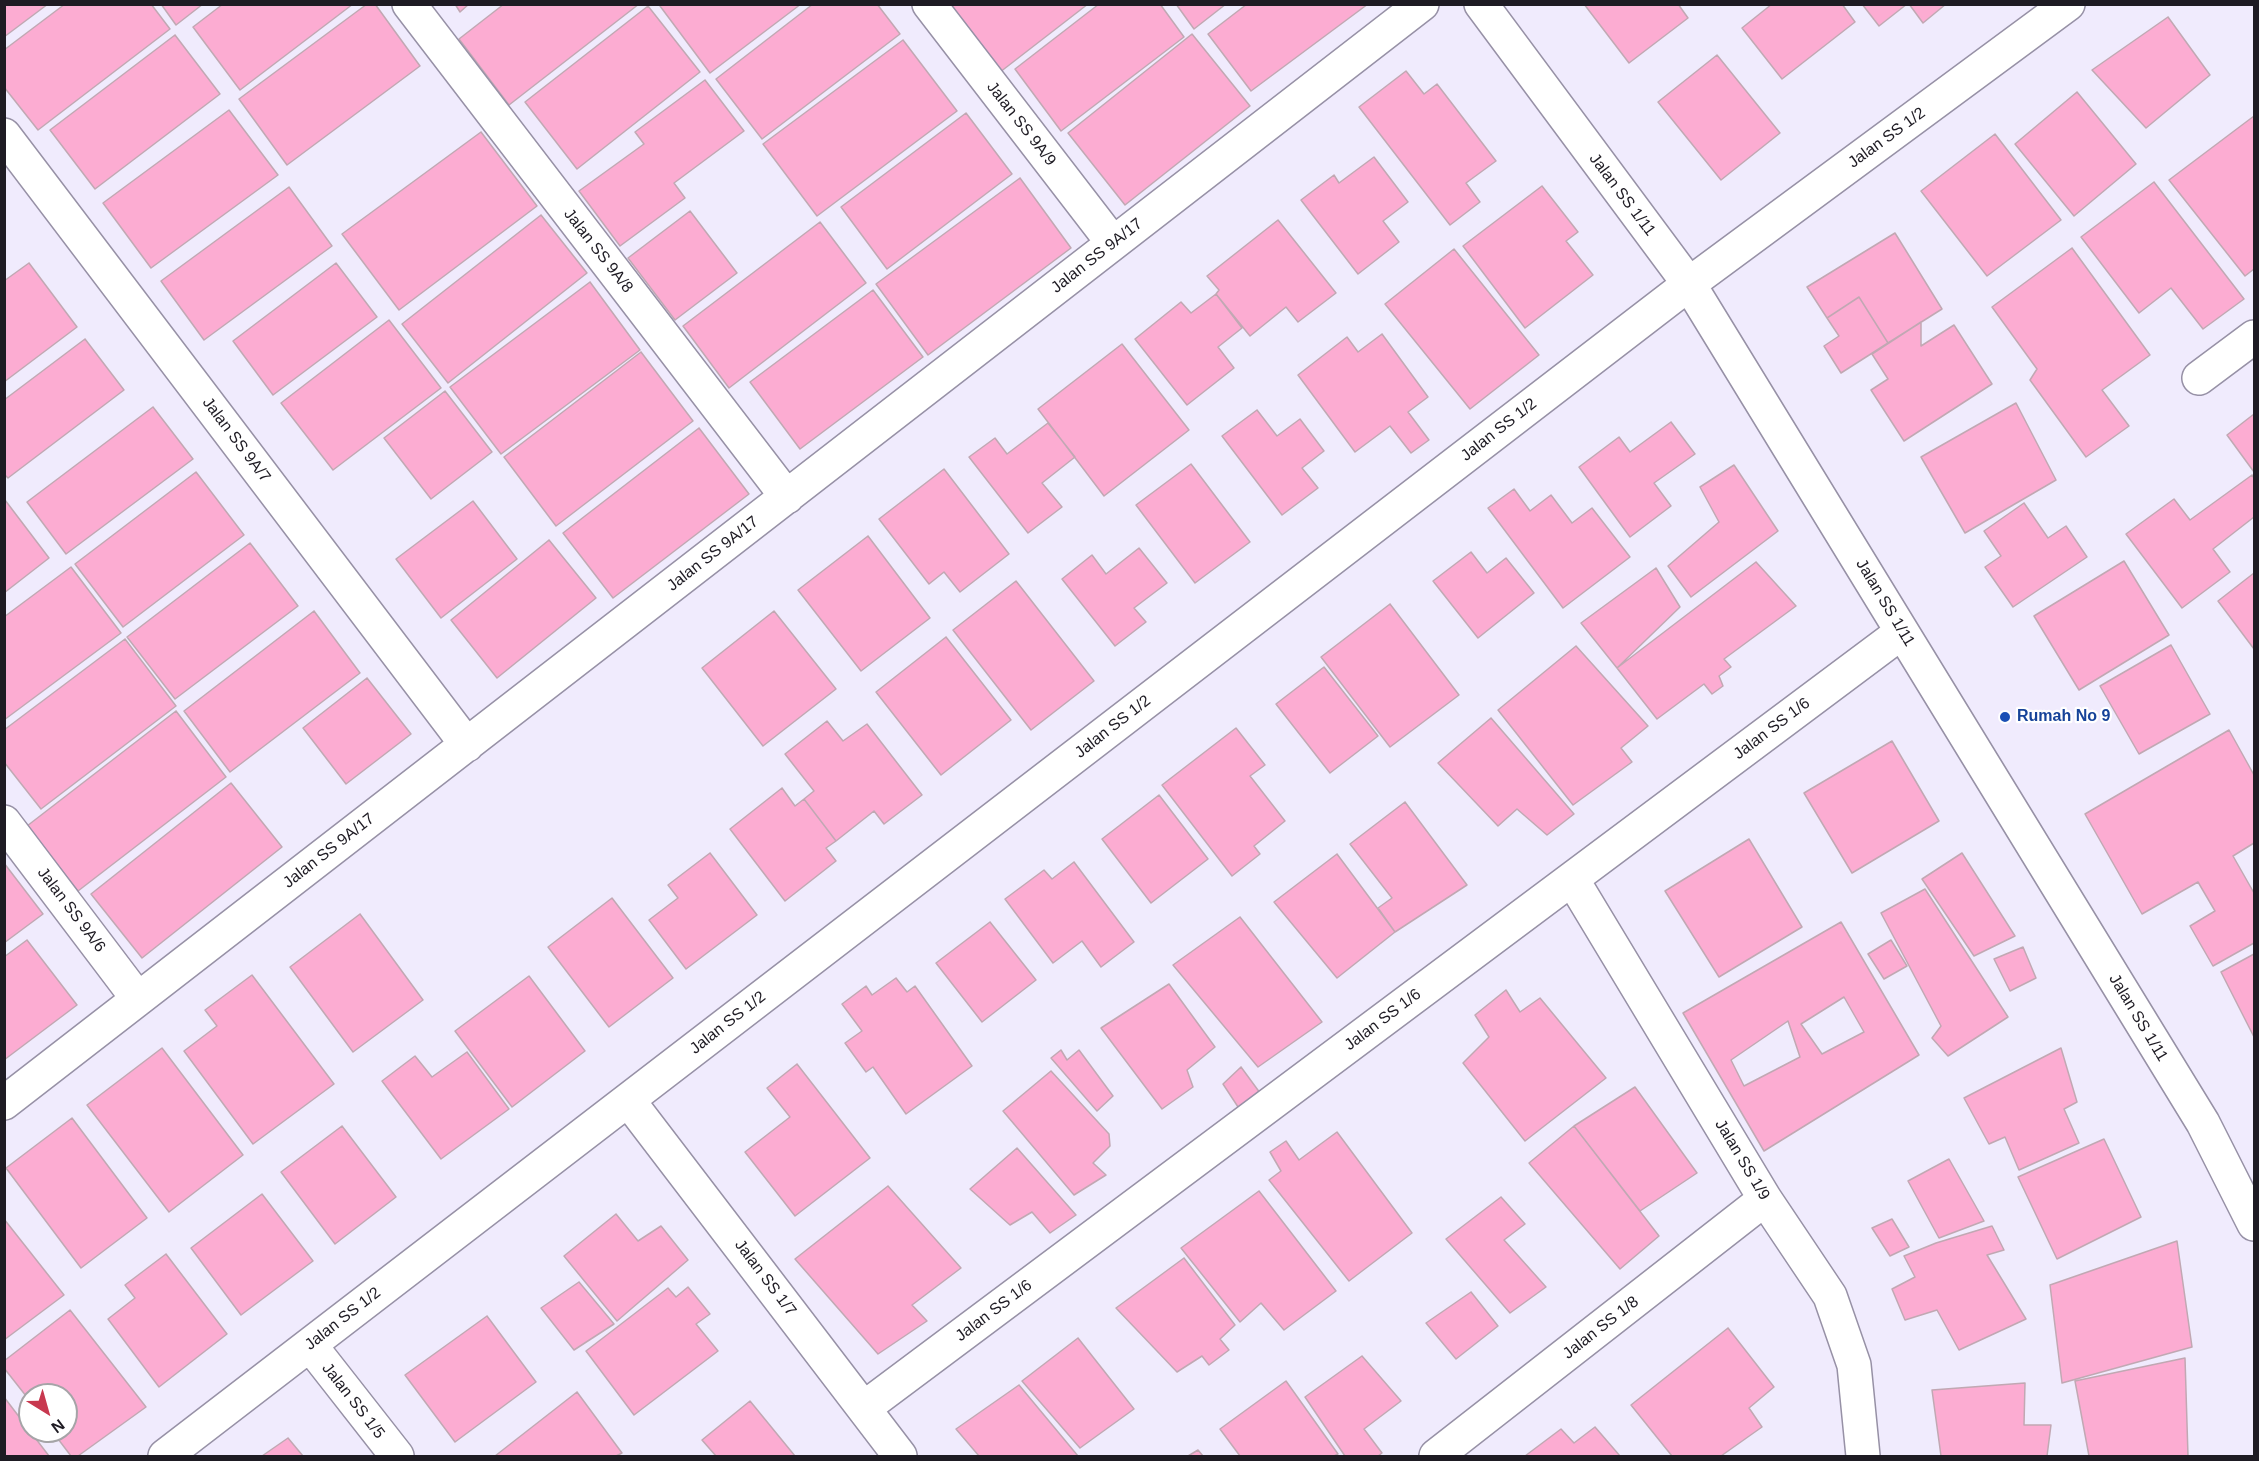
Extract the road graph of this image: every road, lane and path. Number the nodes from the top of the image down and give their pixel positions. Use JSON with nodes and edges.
{"nodes":[{"id":1,"x":409,"y":4,"type":"edge"},
{"id":2,"x":929,"y":4,"type":"edge"},
{"id":3,"x":1481,"y":4,"type":"edge"},
{"id":4,"x":2068,"y":4,"type":"edge"},
{"id":5,"x":1420,"y":5,"type":"edge"},
{"id":6,"x":4,"y":135,"type":"edge"},
{"id":7,"x":1113,"y":243,"type":"junction"},
{"id":8,"x":1689,"y":284,"type":"junction"},
{"id":9,"x":2254,"y":337,"type":"edge"},
{"id":10,"x":2199,"y":378,"type":"dead end"},
{"id":11,"x":787,"y":496,"type":"junction"},
{"id":12,"x":1902,"y":632,"type":"junction"},
{"id":13,"x":467,"y":745,"type":"junction"},
{"id":14,"x":4,"y":822,"type":"edge"},
{"id":15,"x":1572,"y":879,"type":"junction"},
{"id":16,"x":138,"y":999,"type":"junction"},
{"id":17,"x":628,"y":1100,"type":"junction"},
{"id":18,"x":4,"y":1103,"type":"edge"},
{"id":19,"x":1765,"y":1199,"type":"junction"},
{"id":20,"x":2254,"y":1224,"type":"edge"},
{"id":21,"x":310,"y":1345,"type":"junction"},
{"id":22,"x":864,"y":1408,"type":"junction"},
{"id":23,"x":165,"y":1456,"type":"edge"},
{"id":24,"x":397,"y":1456,"type":"edge"},
{"id":25,"x":900,"y":1456,"type":"edge"},
{"id":26,"x":1436,"y":1456,"type":"edge"},
{"id":27,"x":1863,"y":1456,"type":"edge"}],
"edges":[{"from":1,"to":11,"type":"street","name":"Jalan SS 9A/8"},
{"from":2,"to":7,"type":"street","name":"Jalan SS 9A/9"},
{"from":3,"to":8,"type":"street","name":"Jalan SS 1/11"},
{"from":4,"to":8,"type":"street","name":"Jalan SS 1/2"},
{"from":5,"to":7,"type":"street","name":"Jalan SS 9A/17"},
{"from":6,"to":13,"type":"street","name":"Jalan SS 9A/7"},
{"from":7,"to":11,"type":"street","name":"Jalan SS 9A/17"},
{"from":8,"to":12,"type":"street","name":"Jalan SS 1/11"},
{"from":8,"to":17,"type":"street","name":"Jalan SS 1/2"},
{"from":9,"to":10,"type":"street"},
{"from":11,"to":13,"type":"street","name":"Jalan SS 9A/17"},
{"from":12,"to":15,"type":"street","name":"Jalan SS 1/6"},
{"from":12,"to":20,"type":"street","name":"Jalan SS 1/11"},
{"from":13,"to":16,"type":"street","name":"Jalan SS 9A/17"},
{"from":14,"to":16,"type":"street","name":"Jalan SS 9A/6"},
{"from":15,"to":19,"type":"street","name":"Jalan SS 1/9"},
{"from":15,"to":22,"type":"street","name":"Jalan SS 1/6"},
{"from":16,"to":18,"type":"street","name":"Jalan SS 9A/17"},
{"from":17,"to":21,"type":"street","name":"Jalan SS 1/2"},
{"from":17,"to":22,"type":"street","name":"Jalan SS 1/7"},
{"from":19,"to":26,"type":"street","name":"Jalan SS 1/8"},
{"from":19,"to":27,"type":"street","name":"Jalan SS 1/9"},
{"from":21,"to":23,"type":"street","name":"Jalan SS 1/2"},
{"from":21,"to":24,"type":"street","name":"Jalan SS 1/5"},
{"from":22,"to":25,"type":"street","name":"Jalan SS 1/7"}]}
